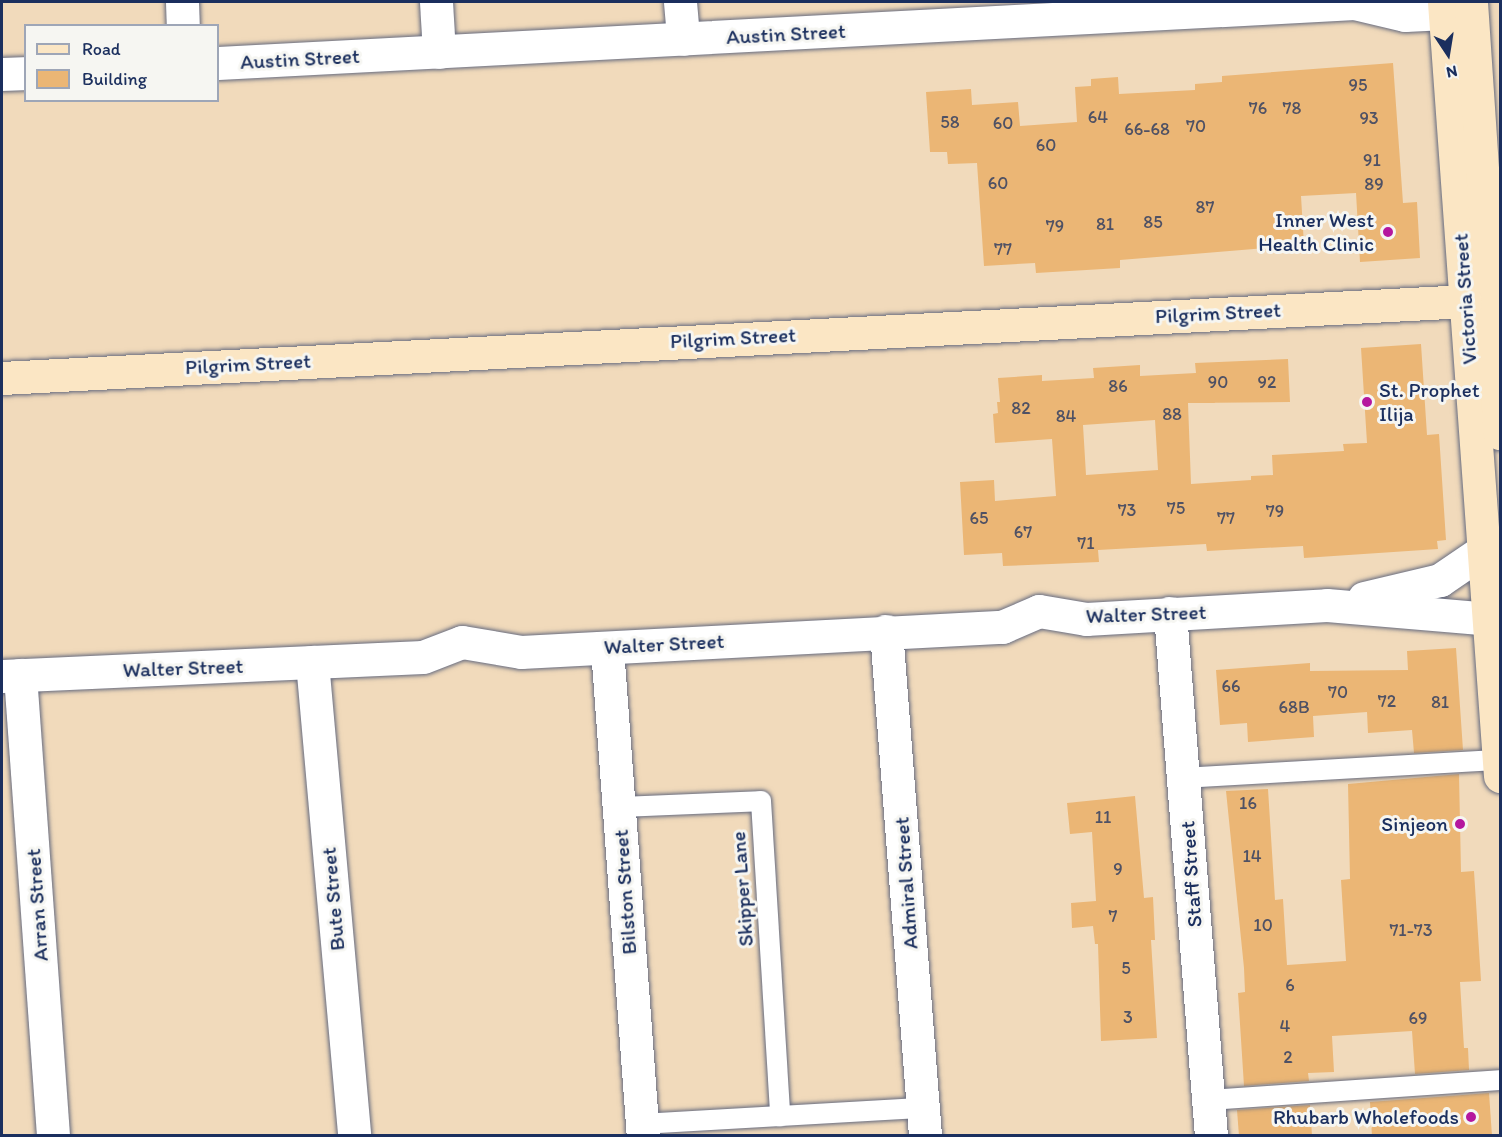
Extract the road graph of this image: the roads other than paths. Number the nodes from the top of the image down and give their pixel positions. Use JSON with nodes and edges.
{"nodes":[{"id":1,"x":182,"y":2,"type":"edge"},
{"id":2,"x":436,"y":2,"type":"edge"},
{"id":3,"x":680,"y":2,"type":"edge"},
{"id":4,"x":1356,"y":2,"type":"edge"},
{"id":5,"x":1457,"y":4,"type":"edge"},
{"id":6,"x":1182,"y":7,"type":"edge"},
{"id":7,"x":941,"y":13,"type":"edge"},
{"id":8,"x":183,"y":24,"type":"edge"},
{"id":9,"x":682,"y":39,"type":"junction"},
{"id":10,"x":439,"y":52,"type":"junction"},
{"id":11,"x":219,"y":63,"type":"edge"},
{"id":12,"x":24,"y":73,"type":"edge"},
{"id":13,"x":2,"y":74,"type":"edge"},
{"id":14,"x":1494,"y":243,"type":"edge"},
{"id":15,"x":1465,"y":301,"type":"junction"},
{"id":16,"x":2,"y":378,"type":"edge"},
{"id":17,"x":1500,"y":432,"type":"edge"},
{"id":18,"x":1484,"y":550,"type":"junction"},
{"id":19,"x":1327,"y":605,"type":"junction"},
{"id":20,"x":1170,"y":614,"type":"junction"},
{"id":21,"x":1495,"y":619,"type":"edge"},
{"id":22,"x":886,"y":631,"type":"junction"},
{"id":23,"x":607,"y":648,"type":"junction"},
{"id":24,"x":312,"y":662,"type":"junction"},
{"id":25,"x":11,"y":676,"type":"edge"},
{"id":26,"x":1500,"y":768,"type":"edge"},
{"id":27,"x":1183,"y":778,"type":"junction"},
{"id":28,"x":619,"y":807,"type":"junction"},
{"id":29,"x":1500,"y":1080,"type":"edge"},
{"id":30,"x":1208,"y":1100,"type":"junction"},
{"id":31,"x":780,"y":1116,"type":"junction"},
{"id":32,"x":924,"y":1122,"type":"edge"},
{"id":33,"x":642,"y":1130,"type":"edge"},
{"id":34,"x":53,"y":1136,"type":"edge"},
{"id":35,"x":354,"y":1136,"type":"edge"},
{"id":36,"x":1211,"y":1136,"type":"edge"}],
"edges":[{"from":1,"to":8,"type":"street"},
{"from":2,"to":10,"type":"street"},
{"from":3,"to":9,"type":"street"},
{"from":4,"to":5,"type":"street","name":"Austin Street"},
{"from":4,"to":6,"type":"street","name":"Austin Street"},
{"from":5,"to":14,"type":"street","name":"Victoria Street"},
{"from":5,"to":15,"type":"street","name":"Victoria Street"},
{"from":6,"to":7,"type":"street","name":"Austin Street"},
{"from":7,"to":9,"type":"street","name":"Austin Street"},
{"from":9,"to":10,"type":"street","name":"Austin Street"},
{"from":10,"to":11,"type":"street","name":"Austin Street"},
{"from":12,"to":13,"type":"street"},
{"from":14,"to":17,"type":"street","name":"Victoria Street"},
{"from":15,"to":16,"type":"street","name":"Pilgrim Street"},
{"from":15,"to":18,"type":"street","name":"Victoria Street"},
{"from":18,"to":19,"type":"street","name":"Walter Street"},
{"from":18,"to":21,"type":"street","name":"Victoria Street"},
{"from":19,"to":20,"type":"street","name":"Walter Street"},
{"from":19,"to":21,"type":"street","name":"Walter Street"},
{"from":20,"to":22,"type":"street","name":"Walter Street"},
{"from":20,"to":27,"type":"street","name":"Staff Street"},
{"from":21,"to":26,"type":"street","name":"Victoria Street"},
{"from":22,"to":23,"type":"street","name":"Walter Street"},
{"from":22,"to":32,"type":"street","name":"Admiral Street"},
{"from":23,"to":24,"type":"street","name":"Walter Street"},
{"from":23,"to":28,"type":"street","name":"Bilston Street"},
{"from":24,"to":25,"type":"street","name":"Walter Street"},
{"from":24,"to":35,"type":"street","name":"Bute Street"},
{"from":25,"to":34,"type":"street","name":"Arran Street"},
{"from":26,"to":27,"type":"lane"},
{"from":27,"to":30,"type":"street","name":"Staff Street"},
{"from":28,"to":31,"type":"lane","name":"Skipper Lane"},
{"from":28,"to":33,"type":"street","name":"Bilston Street"},
{"from":29,"to":30,"type":"lane"},
{"from":30,"to":36,"type":"street","name":"Staff Street"},
{"from":31,"to":32,"type":"lane"},
{"from":31,"to":33,"type":"lane"}]}
